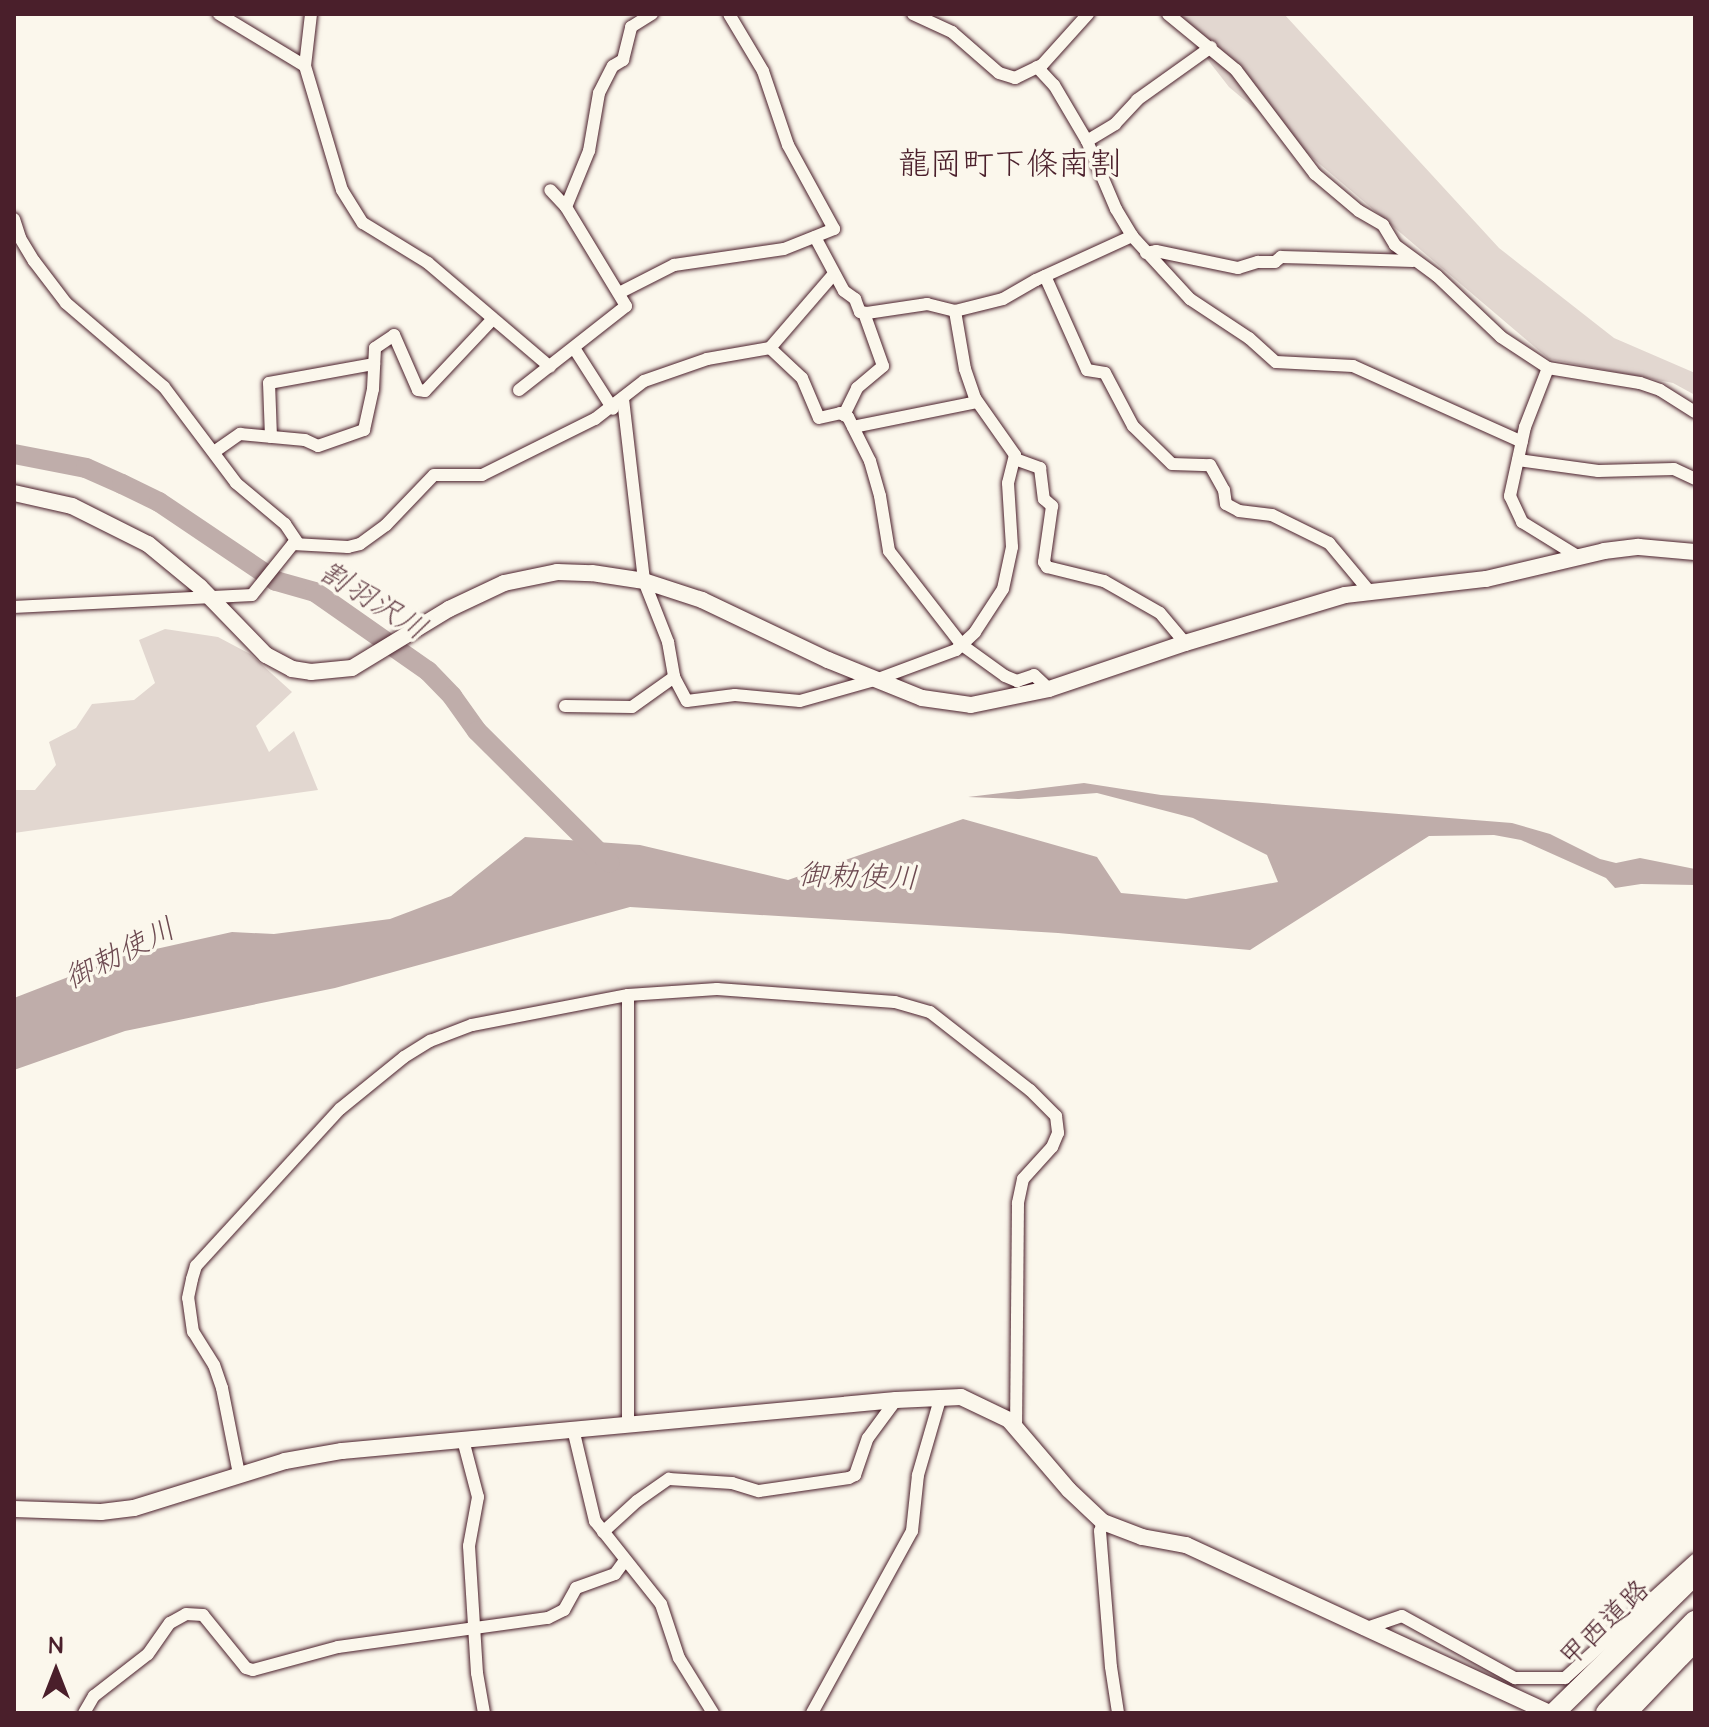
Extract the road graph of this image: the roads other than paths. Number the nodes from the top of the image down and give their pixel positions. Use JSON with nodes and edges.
{"nodes":[{"id":1,"x":219,"y":14,"type":"edge"},
{"id":2,"x":311,"y":14,"type":"edge"},
{"id":3,"x":652,"y":14,"type":"edge"},
{"id":4,"x":729,"y":14,"type":"edge"},
{"id":5,"x":913,"y":14,"type":"edge"},
{"id":6,"x":1088,"y":14,"type":"edge"},
{"id":7,"x":1168,"y":14,"type":"edge"},
{"id":8,"x":1211,"y":47,"type":"junction"},
{"id":9,"x":305,"y":66,"type":"junction"},
{"id":10,"x":1037,"y":67,"type":"junction"},
{"id":11,"x":1087,"y":141,"type":"junction"},
{"id":12,"x":550,"y":190,"type":"dead end"},
{"id":13,"x":566,"y":207,"type":"junction"},
{"id":14,"x":14,"y":219,"type":"edge"},
{"id":15,"x":1132,"y":236,"type":"junction"},
{"id":16,"x":815,"y":237,"type":"junction"},
{"id":17,"x":1146,"y":253,"type":"junction"},
{"id":18,"x":1413,"y":261,"type":"junction"},
{"id":19,"x":833,"y":275,"type":"junction"},
{"id":20,"x":1045,"y":276,"type":"junction"},
{"id":21,"x":619,"y":293,"type":"junction"},
{"id":22,"x":955,"y":311,"type":"junction"},
{"id":23,"x":864,"y":313,"type":"junction"},
{"id":24,"x":492,"y":320,"type":"junction"},
{"id":25,"x":574,"y":348,"type":"junction"},
{"id":26,"x":770,"y":348,"type":"junction"},
{"id":27,"x":374,"y":364,"type":"junction"},
{"id":28,"x":550,"y":367,"type":"junction"},
{"id":29,"x":1548,"y":368,"type":"junction"},
{"id":30,"x":519,"y":390,"type":"dead end"},
{"id":31,"x":623,"y":399,"type":"junction"},
{"id":32,"x":977,"y":402,"type":"junction"},
{"id":33,"x":613,"y":409,"type":"junction"},
{"id":34,"x":1695,"y":412,"type":"edge"},
{"id":35,"x":844,"y":415,"type":"junction"},
{"id":36,"x":853,"y":427,"type":"junction"},
{"id":37,"x":271,"y":437,"type":"junction"},
{"id":38,"x":1522,"y":442,"type":"junction"},
{"id":39,"x":214,"y":452,"type":"junction"},
{"id":40,"x":1015,"y":459,"type":"junction"},
{"id":41,"x":1518,"y":460,"type":"junction"},
{"id":42,"x":1695,"y":479,"type":"edge"},
{"id":43,"x":14,"y":493,"type":"edge"},
{"id":44,"x":298,"y":543,"type":"junction"},
{"id":45,"x":1695,"y":552,"type":"edge"},
{"id":46,"x":1579,"y":557,"type":"junction"},
{"id":47,"x":644,"y":581,"type":"junction"},
{"id":48,"x":1370,"y":592,"type":"junction"},
{"id":49,"x":211,"y":598,"type":"junction"},
{"id":50,"x":14,"y":607,"type":"edge"},
{"id":51,"x":1185,"y":643,"type":"junction"},
{"id":52,"x":962,"y":645,"type":"junction"},
{"id":53,"x":674,"y":677,"type":"junction"},
{"id":54,"x":878,"y":679,"type":"junction"},
{"id":55,"x":1049,"y":689,"type":"junction"},
{"id":56,"x":565,"y":706,"type":"dead end"},
{"id":57,"x":628,"y":995,"type":"junction"},
{"id":58,"x":941,"y":1396,"type":"junction"},
{"id":59,"x":896,"y":1400,"type":"junction"},
{"id":60,"x":628,"y":1423,"type":"junction"},
{"id":61,"x":1016,"y":1427,"type":"junction"},
{"id":62,"x":573,"y":1429,"type":"junction"},
{"id":63,"x":463,"y":1440,"type":"junction"},
{"id":64,"x":239,"y":1474,"type":"junction"},
{"id":65,"x":14,"y":1509,"type":"edge"},
{"id":66,"x":1103,"y":1522,"type":"junction"},
{"id":67,"x":603,"y":1532,"type":"junction"},
{"id":68,"x":625,"y":1560,"type":"junction"},
{"id":69,"x":1695,"y":1560,"type":"edge"},
{"id":70,"x":1695,"y":1575,"type":"edge"},
{"id":71,"x":1695,"y":1622,"type":"edge"},
{"id":72,"x":1364,"y":1629,"type":"junction"},
{"id":73,"x":474,"y":1631,"type":"junction"},
{"id":74,"x":1695,"y":1641,"type":"edge"},
{"id":75,"x":84,"y":1713,"type":"edge"},
{"id":76,"x":484,"y":1713,"type":"edge"},
{"id":77,"x":713,"y":1713,"type":"edge"},
{"id":78,"x":812,"y":1713,"type":"edge"},
{"id":79,"x":1118,"y":1713,"type":"edge"},
{"id":80,"x":1552,"y":1713,"type":"edge"},
{"id":81,"x":1607,"y":1713,"type":"edge"},
{"id":82,"x":1626,"y":1713,"type":"edge"}],
"edges":[{"from":1,"to":9,"type":"street"},
{"from":2,"to":9,"type":"street"},
{"from":3,"to":13,"type":"street"},
{"from":4,"to":16,"type":"street"},
{"from":5,"to":10,"type":"street"},
{"from":6,"to":10,"type":"street"},
{"from":7,"to":8,"type":"street"},
{"from":8,"to":11,"type":"street"},
{"from":8,"to":18,"type":"street"},
{"from":9,"to":24,"type":"street"},
{"from":10,"to":11,"type":"street"},
{"from":11,"to":15,"type":"street"},
{"from":12,"to":13,"type":"street"},
{"from":13,"to":21,"type":"street"},
{"from":14,"to":39,"type":"street"},
{"from":15,"to":17,"type":"street"},
{"from":15,"to":20,"type":"street"},
{"from":16,"to":19,"type":"street"},
{"from":16,"to":21,"type":"street"},
{"from":17,"to":18,"type":"street"},
{"from":17,"to":38,"type":"street"},
{"from":18,"to":29,"type":"street"},
{"from":19,"to":23,"type":"street"},
{"from":19,"to":26,"type":"street"},
{"from":20,"to":22,"type":"street"},
{"from":20,"to":48,"type":"street"},
{"from":21,"to":25,"type":"street"},
{"from":22,"to":23,"type":"street"},
{"from":22,"to":32,"type":"street"},
{"from":23,"to":35,"type":"street"},
{"from":24,"to":27,"type":"street"},
{"from":24,"to":28,"type":"street"},
{"from":25,"to":28,"type":"street"},
{"from":25,"to":33,"type":"street"},
{"from":26,"to":31,"type":"street"},
{"from":26,"to":35,"type":"street"},
{"from":27,"to":37,"type":"street"},
{"from":27,"to":37,"type":"street"},
{"from":28,"to":30,"type":"street"},
{"from":29,"to":34,"type":"street"},
{"from":29,"to":38,"type":"street"},
{"from":31,"to":33,"type":"street"},
{"from":31,"to":47,"type":"street"},
{"from":32,"to":36,"type":"street"},
{"from":32,"to":40,"type":"street"},
{"from":33,"to":44,"type":"street"},
{"from":35,"to":36,"type":"street"},
{"from":36,"to":52,"type":"street"},
{"from":37,"to":39,"type":"street"},
{"from":38,"to":41,"type":"street"},
{"from":39,"to":44,"type":"street"},
{"from":40,"to":51,"type":"street"},
{"from":40,"to":52,"type":"street"},
{"from":41,"to":42,"type":"street"},
{"from":41,"to":46,"type":"street"},
{"from":43,"to":49,"type":"street"},
{"from":44,"to":49,"type":"street"},
{"from":45,"to":46,"type":"street"},
{"from":46,"to":48,"type":"street"},
{"from":47,"to":49,"type":"street"},
{"from":47,"to":53,"type":"street"},
{"from":47,"to":54,"type":"street"},
{"from":48,"to":51,"type":"street"},
{"from":49,"to":50,"type":"street"},
{"from":51,"to":55,"type":"street"},
{"from":52,"to":54,"type":"street"},
{"from":52,"to":55,"type":"street"},
{"from":53,"to":54,"type":"street"},
{"from":53,"to":56,"type":"street"},
{"from":54,"to":55,"type":"street"},
{"from":57,"to":60,"type":"street"},
{"from":57,"to":61,"type":"street"},
{"from":57,"to":64,"type":"street"},
{"from":58,"to":59,"type":"street"},
{"from":58,"to":61,"type":"street"},
{"from":58,"to":78,"type":"street"},
{"from":59,"to":60,"type":"street"},
{"from":59,"to":67,"type":"street"},
{"from":60,"to":62,"type":"street"},
{"from":61,"to":66,"type":"street"},
{"from":62,"to":63,"type":"street"},
{"from":62,"to":67,"type":"street"},
{"from":63,"to":64,"type":"street"},
{"from":63,"to":73,"type":"street"},
{"from":64,"to":65,"type":"street"},
{"from":66,"to":72,"type":"street"},
{"from":66,"to":79,"type":"street"},
{"from":67,"to":68,"type":"street"},
{"from":68,"to":73,"type":"street"},
{"from":68,"to":77,"type":"street"},
{"from":69,"to":72,"type":"street"},
{"from":70,"to":80,"type":"highway","name":"甲西道路"},
{"from":71,"to":81,"type":"highway"},
{"from":72,"to":80,"type":"street"},
{"from":73,"to":75,"type":"street"},
{"from":73,"to":76,"type":"street"},
{"from":74,"to":82,"type":"highway"}]}
